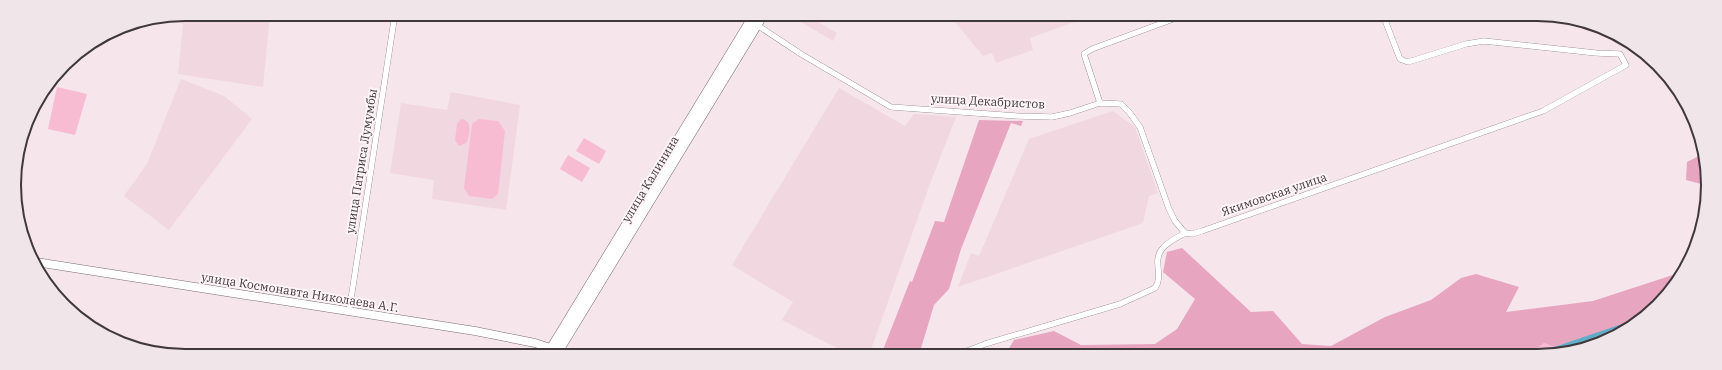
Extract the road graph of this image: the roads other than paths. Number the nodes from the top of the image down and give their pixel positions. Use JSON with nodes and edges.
{"nodes":[{"id":1,"x":394,"y":21,"type":"edge"},
{"id":2,"x":753,"y":21,"type":"edge"},
{"id":3,"x":755,"y":21,"type":"edge"},
{"id":4,"x":1168,"y":21,"type":"edge"},
{"id":5,"x":1385,"y":21,"type":"edge"},
{"id":6,"x":1100,"y":103,"type":"junction"},
{"id":7,"x":1185,"y":233,"type":"junction"},
{"id":8,"x":41,"y":263,"type":"edge"},
{"id":9,"x":349,"y":312,"type":"junction"},
{"id":10,"x":547,"y":349,"type":"edge"},
{"id":11,"x":555,"y":349,"type":"edge"},
{"id":12,"x":972,"y":349,"type":"edge"}],
"edges":[{"from":1,"to":9,"type":"street","name":"улица Патриса Лумумбы"},
{"from":2,"to":11,"type":"main road","name":"улица Калинина"},
{"from":3,"to":6,"type":"street","name":"улица Декабристов"},
{"from":4,"to":6,"type":"street"},
{"from":5,"to":7,"type":"street","name":"Якимовская улица"},
{"from":6,"to":7,"type":"street"},
{"from":7,"to":12,"type":"street","name":"Якимовская улица"},
{"from":8,"to":9,"type":"street","name":"улица Космонавта Николаева А.Г."},
{"from":9,"to":10,"type":"street","name":"улица Космонавта Николаева А.Г."}]}
